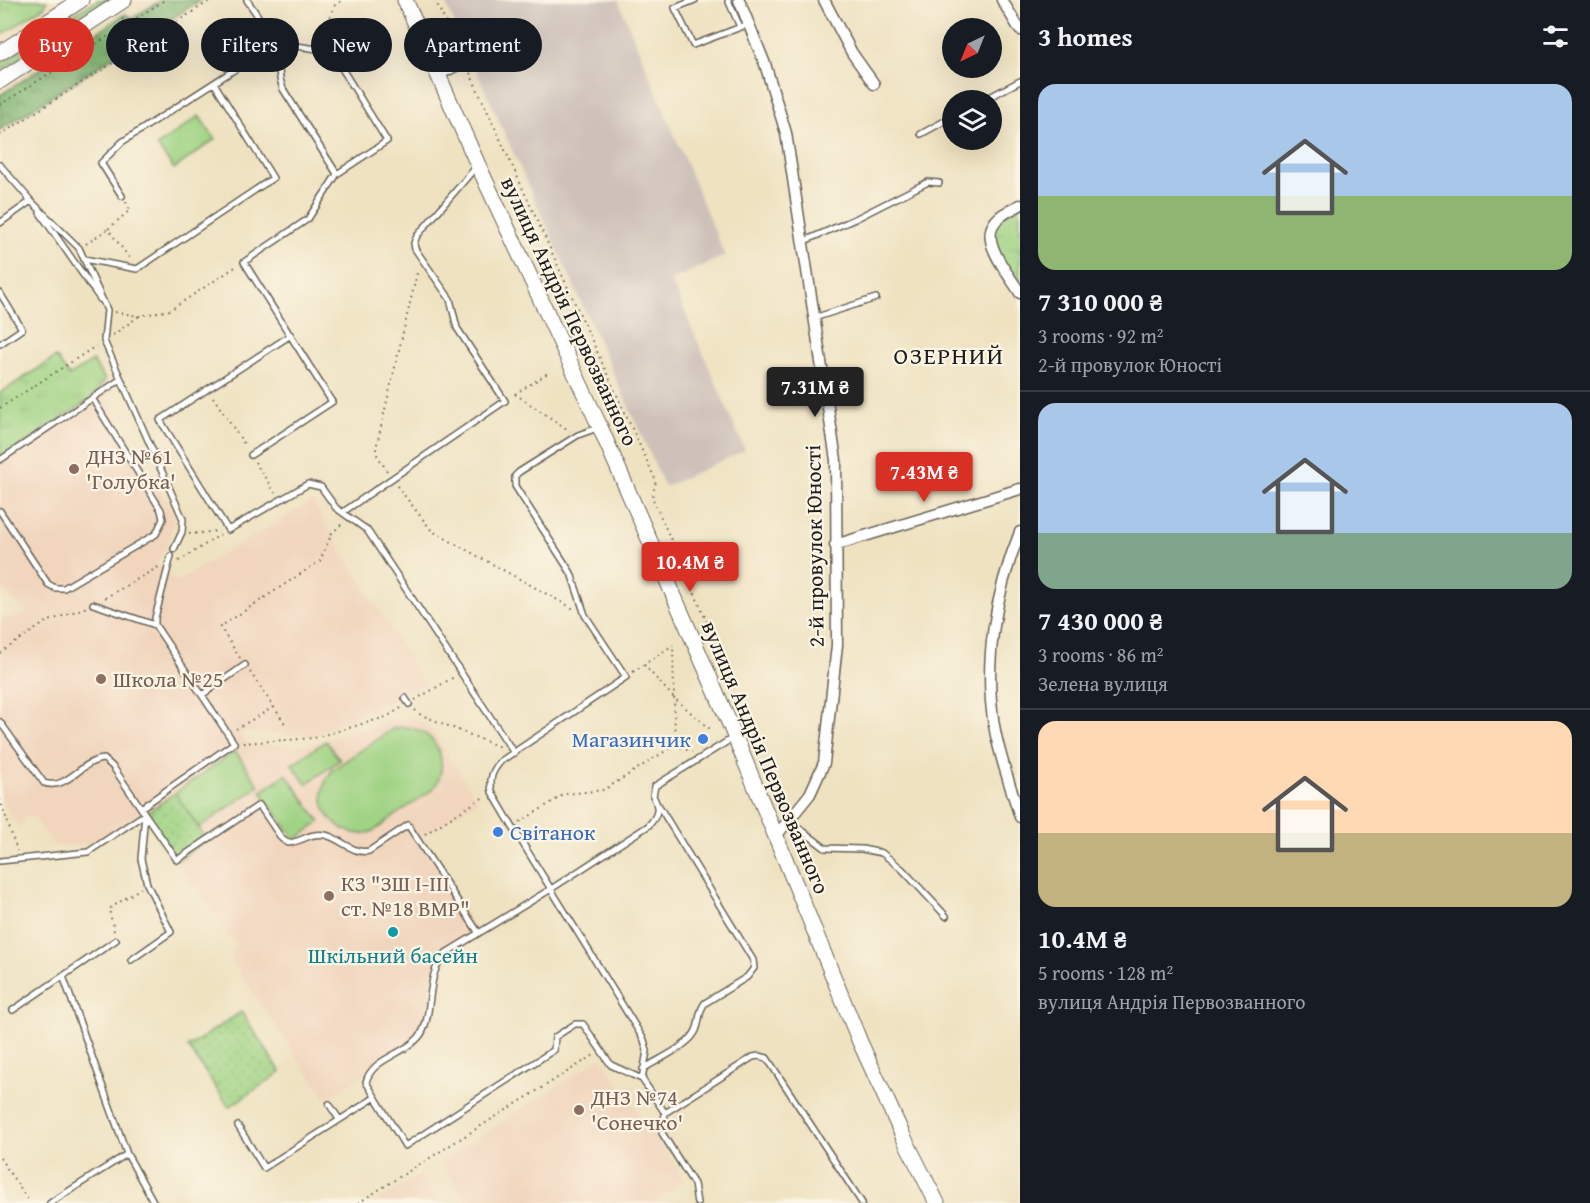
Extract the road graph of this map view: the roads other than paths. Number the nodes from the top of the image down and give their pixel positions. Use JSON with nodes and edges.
{"nodes":[{"id":1,"x":81,"y":0,"type":"edge"},
{"id":2,"x":124,"y":0,"type":"edge"},
{"id":3,"x":247,"y":0,"type":"edge"},
{"id":4,"x":405,"y":0,"type":"edge"},
{"id":5,"x":695,"y":0,"type":"edge"},
{"id":6,"x":728,"y":0,"type":"edge"},
{"id":7,"x":739,"y":0,"type":"edge"},
{"id":8,"x":824,"y":0,"type":"edge"},
{"id":9,"x":1002,"y":0,"type":"edge"},
{"id":10,"x":58,"y":15,"type":"junction"},
{"id":11,"x":60,"y":18,"type":"edge"},
{"id":12,"x":259,"y":18,"type":"edge"},
{"id":13,"x":94,"y":20,"type":"edge"},
{"id":14,"x":744,"y":25,"type":"junction"},
{"id":15,"x":1020,"y":30,"type":"edge"},
{"id":16,"x":299,"y":46,"type":"edge"},
{"id":17,"x":0,"y":53,"type":"edge"},
{"id":18,"x":18,"y":69,"type":"edge"},
{"id":19,"x":231,"y":72,"type":"edge"},
{"id":20,"x":280,"y":72,"type":"edge"},
{"id":21,"x":449,"y":72,"type":"edge"},
{"id":22,"x":438,"y":77,"type":"junction"},
{"id":23,"x":0,"y":81,"type":"edge"},
{"id":24,"x":1020,"y":81,"type":"edge"},
{"id":25,"x":214,"y":83,"type":"junction"},
{"id":26,"x":874,"y":84,"type":"dead end"},
{"id":27,"x":1002,"y":90,"type":"edge"},
{"id":28,"x":942,"y":122,"type":"edge"},
{"id":29,"x":921,"y":134,"type":"dead end"},
{"id":30,"x":0,"y":165,"type":"edge"},
{"id":31,"x":478,"y":165,"type":"junction"},
{"id":32,"x":337,"y":174,"type":"junction"},
{"id":33,"x":939,"y":183,"type":"dead end"},
{"id":34,"x":122,"y":196,"type":"road end"},
{"id":35,"x":31,"y":201,"type":"junction"},
{"id":36,"x":1020,"y":205,"type":"edge"},
{"id":37,"x":0,"y":223,"type":"edge"},
{"id":38,"x":802,"y":242,"type":"junction"},
{"id":39,"x":84,"y":259,"type":"junction"},
{"id":40,"x":1020,"y":293,"type":"edge"},
{"id":41,"x":0,"y":294,"type":"edge"},
{"id":42,"x":876,"y":297,"type":"dead end"},
{"id":43,"x":107,"y":310,"type":"junction"},
{"id":44,"x":814,"y":318,"type":"junction"},
{"id":45,"x":291,"y":335,"type":"junction"},
{"id":46,"x":0,"y":344,"type":"edge"},
{"id":47,"x":121,"y":379,"type":"junction"},
{"id":48,"x":92,"y":398,"type":"junction"},
{"id":49,"x":600,"y":426,"type":"junction"},
{"id":50,"x":250,"y":454,"type":"road end"},
{"id":51,"x":0,"y":460,"type":"edge"},
{"id":52,"x":1020,"y":489,"type":"edge"},
{"id":53,"x":0,"y":511,"type":"edge"},
{"id":54,"x":343,"y":512,"type":"junction"},
{"id":55,"x":1020,"y":532,"type":"edge"},
{"id":56,"x":835,"y":544,"type":"junction"},
{"id":57,"x":174,"y":549,"type":"dead end"},
{"id":58,"x":169,"y":559,"type":"road end"},
{"id":59,"x":93,"y":604,"type":"road end"},
{"id":60,"x":155,"y":624,"type":"junction"},
{"id":61,"x":245,"y":664,"type":"road end"},
{"id":62,"x":202,"y":695,"type":"junction"},
{"id":63,"x":0,"y":722,"type":"edge"},
{"id":64,"x":735,"y":738,"type":"junction"},
{"id":65,"x":514,"y":753,"type":"junction"},
{"id":66,"x":658,"y":805,"type":"junction"},
{"id":67,"x":141,"y":808,"type":"junction"},
{"id":68,"x":145,"y":814,"type":"junction"},
{"id":69,"x":1020,"y":818,"type":"edge"},
{"id":70,"x":790,"y":821,"type":"junction"},
{"id":71,"x":776,"y":836,"type":"junction"},
{"id":72,"x":0,"y":861,"type":"edge"},
{"id":73,"x":551,"y":889,"type":"junction"},
{"id":74,"x":946,"y":916,"type":"dead end"},
{"id":75,"x":478,"y":932,"type":"junction"},
{"id":76,"x":116,"y":940,"type":"road end"},
{"id":77,"x":131,"y":960,"type":"dead end"},
{"id":78,"x":63,"y":976,"type":"junction"},
{"id":79,"x":13,"y":1010,"type":"dead end"},
{"id":80,"x":643,"y":1069,"type":"junction"},
{"id":81,"x":642,"y":1078,"type":"junction"},
{"id":82,"x":374,"y":1098,"type":"junction"},
{"id":83,"x":329,"y":1104,"type":"dead end"},
{"id":84,"x":665,"y":1113,"type":"junction"},
{"id":85,"x":339,"y":1119,"type":"junction"},
{"id":86,"x":238,"y":1126,"type":"dead end"},
{"id":87,"x":127,"y":1154,"type":"junction"},
{"id":88,"x":50,"y":1203,"type":"edge"},
{"id":89,"x":154,"y":1203,"type":"edge"},
{"id":90,"x":697,"y":1203,"type":"edge"},
{"id":91,"x":862,"y":1203,"type":"edge"},
{"id":92,"x":937,"y":1203,"type":"edge"}],
"edges":[{"from":1,"to":10,"type":"street"},
{"from":2,"to":13,"type":"street"},
{"from":3,"to":12,"type":"lane"},
{"from":4,"to":22,"type":"street","name":"вулиця Андрія Первозванного"},
{"from":5,"to":14,"type":"lane"},
{"from":6,"to":14,"type":"lane"},
{"from":7,"to":14,"type":"street","name":"2-й провулок Юності"},
{"from":8,"to":26,"type":"street"},
{"from":9,"to":15,"type":"street"},
{"from":10,"to":11,"type":"street"},
{"from":10,"to":17,"type":"street"},
{"from":14,"to":38,"type":"street","name":"2-й провулок Юності"},
{"from":16,"to":32,"type":"lane"},
{"from":18,"to":23,"type":"street"},
{"from":19,"to":25,"type":"lane"},
{"from":20,"to":32,"type":"lane"},
{"from":21,"to":22,"type":"lane"},
{"from":22,"to":31,"type":"street","name":"вулиця Андрія Первозванного"},
{"from":24,"to":27,"type":"lane"},
{"from":25,"to":34,"type":"lane"},
{"from":25,"to":39,"type":"lane"},
{"from":28,"to":29,"type":"lane"},
{"from":30,"to":35,"type":"lane"},
{"from":31,"to":49,"type":"street","name":"вулиця Андрія Первозванного"},
{"from":31,"to":54,"type":"lane"},
{"from":32,"to":45,"type":"lane"},
{"from":33,"to":38,"type":"lane"},
{"from":35,"to":37,"type":"lane"},
{"from":35,"to":39,"type":"lane"},
{"from":35,"to":43,"type":"lane"},
{"from":36,"to":40,"type":"street"},
{"from":38,"to":44,"type":"street","name":"2-й провулок Юності"},
{"from":39,"to":43,"type":"lane"},
{"from":41,"to":46,"type":"lane"},
{"from":42,"to":44,"type":"lane"},
{"from":43,"to":47,"type":"lane"},
{"from":44,"to":56,"type":"street","name":"2-й провулок Юності"},
{"from":45,"to":50,"type":"lane"},
{"from":45,"to":54,"type":"lane"},
{"from":47,"to":48,"type":"lane"},
{"from":47,"to":57,"type":"lane"},
{"from":48,"to":51,"type":"lane"},
{"from":48,"to":53,"type":"lane"},
{"from":49,"to":64,"type":"street","name":"вулиця Андрія Первозванного"},
{"from":49,"to":65,"type":"lane"},
{"from":52,"to":56,"type":"street"},
{"from":54,"to":65,"type":"lane"},
{"from":55,"to":69,"type":"street"},
{"from":56,"to":70,"type":"street","name":"2-й провулок Юності"},
{"from":58,"to":60,"type":"lane"},
{"from":59,"to":60,"type":"lane"},
{"from":60,"to":62,"type":"lane"},
{"from":61,"to":62,"type":"lane"},
{"from":62,"to":67,"type":"lane"},
{"from":63,"to":67,"type":"lane"},
{"from":64,"to":66,"type":"lane"},
{"from":64,"to":71,"type":"street","name":"вулиця Андрія Первозванного"},
{"from":65,"to":73,"type":"lane"},
{"from":66,"to":73,"type":"lane"},
{"from":66,"to":80,"type":"lane"},
{"from":67,"to":68,"type":"lane"},
{"from":68,"to":72,"type":"lane"},
{"from":68,"to":75,"type":"lane"},
{"from":68,"to":77,"type":"lane"},
{"from":70,"to":71,"type":"street","name":"2-й провулок Юності"},
{"from":70,"to":74,"type":"lane"},
{"from":71,"to":92,"type":"street","name":"вулиця Андрія Первозванного"},
{"from":73,"to":75,"type":"lane"},
{"from":73,"to":80,"type":"lane"},
{"from":75,"to":82,"type":"lane"},
{"from":76,"to":78,"type":"lane"},
{"from":78,"to":79,"type":"lane"},
{"from":78,"to":87,"type":"lane"},
{"from":80,"to":81,"type":"lane"},
{"from":81,"to":82,"type":"lane"},
{"from":81,"to":84,"type":"lane"},
{"from":82,"to":85,"type":"lane"},
{"from":83,"to":85,"type":"lane"},
{"from":84,"to":90,"type":"lane"},
{"from":84,"to":91,"type":"lane"},
{"from":85,"to":86,"type":"lane"},
{"from":87,"to":88,"type":"lane"},
{"from":87,"to":89,"type":"lane"}]}
